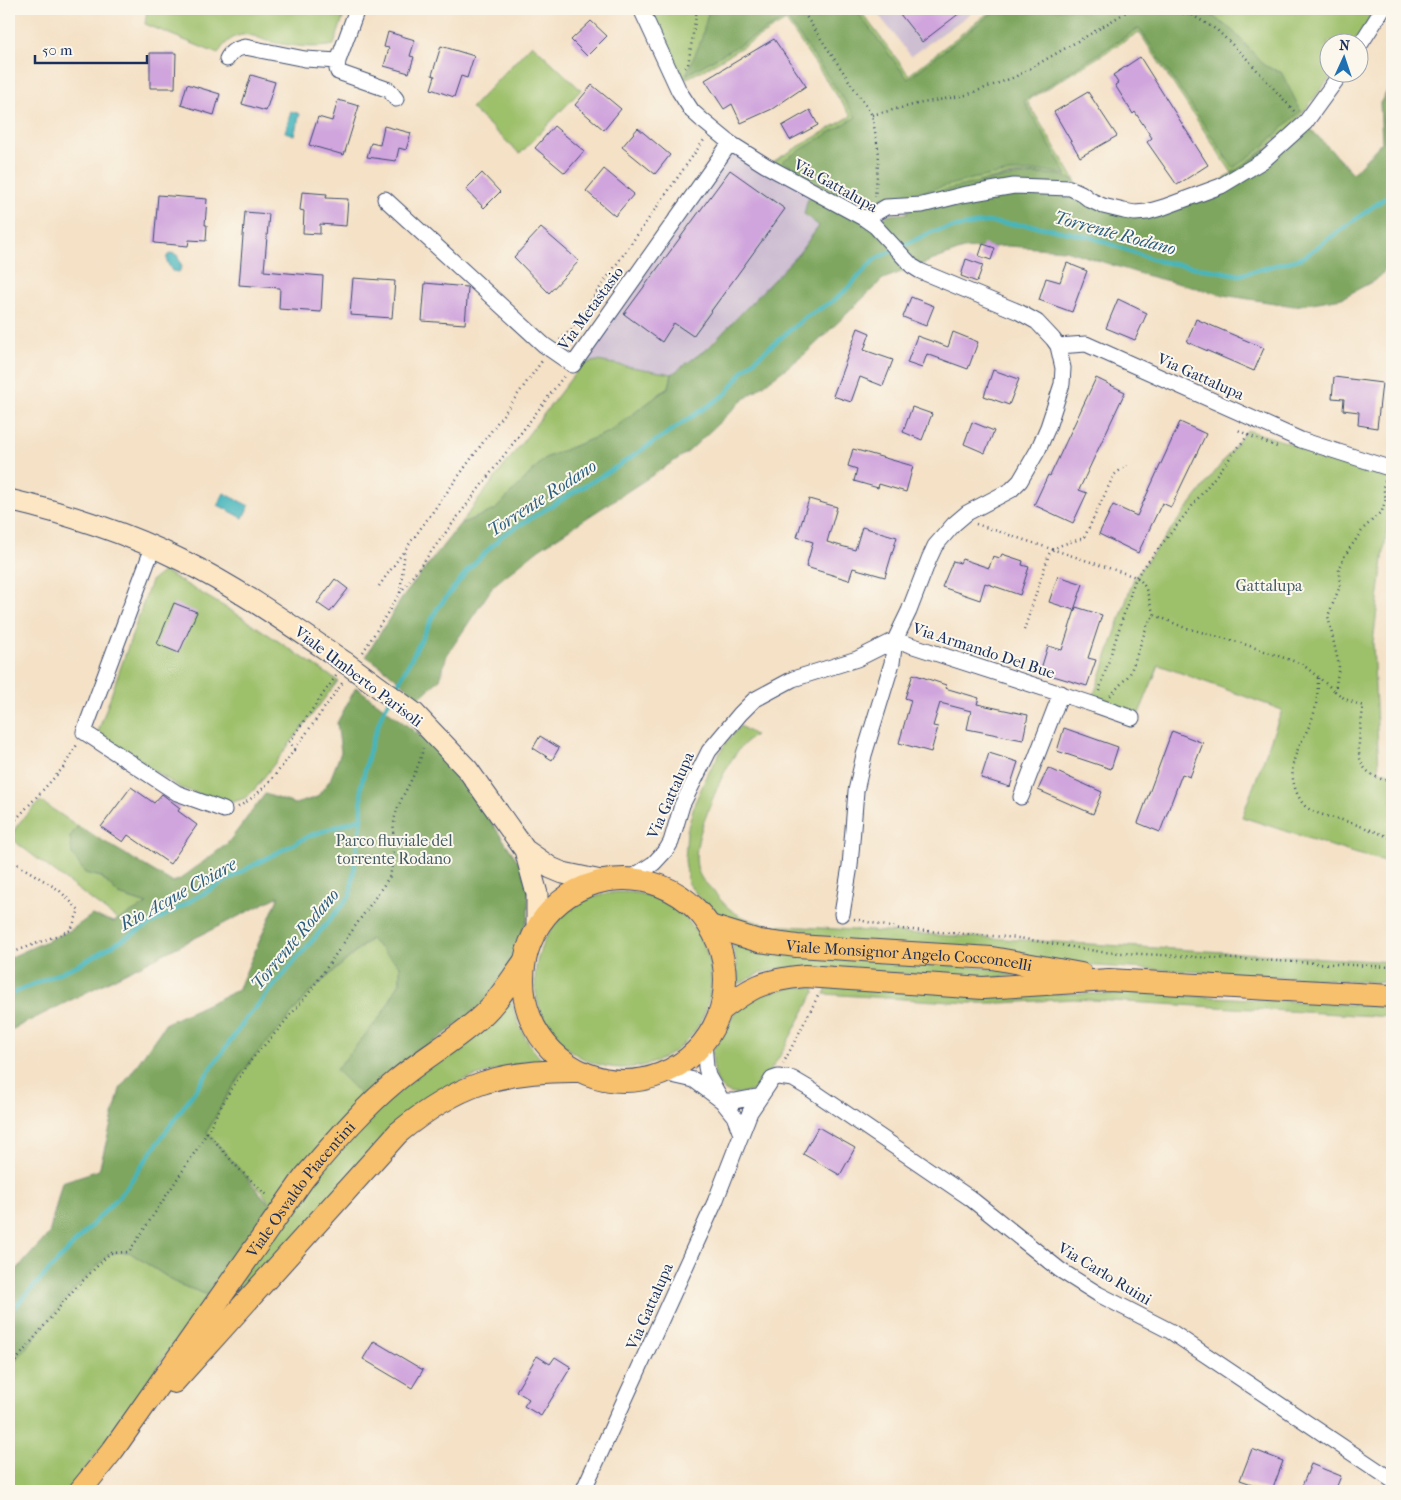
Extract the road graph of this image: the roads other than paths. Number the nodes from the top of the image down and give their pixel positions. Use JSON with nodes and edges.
{"nodes":[{"id":1,"x":357,"y":9,"type":"edge"},
{"id":2,"x":641,"y":9,"type":"edge"},
{"id":3,"x":1383,"y":9,"type":"edge"},
{"id":4,"x":1368,"y":32,"type":"edge"},
{"id":5,"x":226,"y":59,"type":"dead end"},
{"id":6,"x":338,"y":61,"type":"junction"},
{"id":7,"x":1335,"y":82,"type":"edge"},
{"id":8,"x":396,"y":99,"type":"dead end"},
{"id":9,"x":730,"y":143,"type":"junction"},
{"id":10,"x":385,"y":198,"type":"dead end"},
{"id":11,"x":873,"y":219,"type":"junction"},
{"id":12,"x":1058,"y":346,"type":"junction"},
{"id":13,"x":1387,"y":468,"type":"edge"},
{"id":14,"x":9,"y":500,"type":"edge"},
{"id":15,"x":153,"y":547,"type":"junction"},
{"id":16,"x":895,"y":640,"type":"junction"},
{"id":17,"x":1061,"y":694,"type":"junction"},
{"id":18,"x":1132,"y":718,"type":"dead end"},
{"id":19,"x":1021,"y":797,"type":"dead end"},
{"id":20,"x":224,"y":810,"type":"road end"},
{"id":21,"x":525,"y":850,"type":"junction"},
{"id":22,"x":630,"y":878,"type":"junction"},
{"id":23,"x":601,"y":881,"type":"junction"},
{"id":24,"x":842,"y":914,"type":"road end"},
{"id":25,"x":537,"y":926,"type":"junction"},
{"id":26,"x":710,"y":926,"type":"junction"},
{"id":27,"x":524,"y":962,"type":"junction"},
{"id":28,"x":1109,"y":980,"type":"junction"},
{"id":29,"x":1392,"y":996,"type":"edge"},
{"id":30,"x":721,"y":1010,"type":"junction"},
{"id":31,"x":704,"y":1042,"type":"junction"},
{"id":32,"x":578,"y":1071,"type":"junction"},
{"id":33,"x":663,"y":1073,"type":"junction"},
{"id":34,"x":778,"y":1077,"type":"joint"},
{"id":35,"x":761,"y":1096,"type":"junction"},
{"id":36,"x":722,"y":1101,"type":"junction"},
{"id":37,"x":741,"y":1134,"type":"junction"},
{"id":38,"x":113,"y":1450,"type":"junction"},
{"id":39,"x":1392,"y":1480,"type":"edge"},
{"id":40,"x":80,"y":1491,"type":"edge"},
{"id":41,"x":583,"y":1491,"type":"edge"}],
"edges":[{"from":1,"to":6,"type":"street"},
{"from":2,"to":9,"type":"street","name":"Via Gattalupa"},
{"from":3,"to":4,"type":"street"},
{"from":5,"to":6,"type":"street"},
{"from":6,"to":8,"type":"street"},
{"from":7,"to":11,"type":"street"},
{"from":9,"to":10,"type":"street","name":"Via Metastasio"},
{"from":9,"to":11,"type":"street","name":"Via Gattalupa"},
{"from":11,"to":12,"type":"street","name":"Via Gattalupa"},
{"from":12,"to":13,"type":"street","name":"Via Gattalupa"},
{"from":12,"to":16,"type":"street","name":"Via Gattalupa"},
{"from":14,"to":15,"type":"main road","name":"Viale Umberto Parisoli"},
{"from":15,"to":20,"type":"street"},
{"from":15,"to":21,"type":"main road","name":"Viale Umberto Parisoli","bridge":true},
{"from":16,"to":17,"type":"street","name":"Via Armando Del Bue"},
{"from":16,"to":22,"type":"street","name":"Via Gattalupa"},
{"from":16,"to":24,"type":"street","name":"Via Gattalupa"},
{"from":17,"to":18,"type":"street","name":"Via Armando Del Bue"},
{"from":17,"to":19,"type":"street","name":"Via Armando Del Bue"},
{"from":21,"to":23,"type":"main road","name":"Viale Umberto Parisoli"},
{"from":21,"to":25,"type":"main road","name":"Viale Umberto Parisoli"},
{"from":22,"to":23,"type":"main road"},
{"from":22,"to":26,"type":"main road"},
{"from":23,"to":25,"type":"main road"},
{"from":25,"to":27,"type":"main road"},
{"from":26,"to":28,"type":"main road","name":"Viale Monsignor Angelo Cocconcelli"},
{"from":26,"to":30,"type":"main road"},
{"from":27,"to":32,"type":"main road"},
{"from":27,"to":38,"type":"main road","name":"Viale Osvaldo Piacentini"},
{"from":28,"to":29,"type":"main road","name":"Viale Monsignor Angelo Cocconcelli"},
{"from":28,"to":30,"type":"main road","name":"Viale Monsignor Angelo Cocconcelli"},
{"from":30,"to":31,"type":"main road"},
{"from":31,"to":33,"type":"main road"},
{"from":31,"to":36,"type":"street"},
{"from":32,"to":33,"type":"main road"},
{"from":32,"to":38,"type":"main road","name":"Viale Osvaldo Piacentini"},
{"from":33,"to":36,"type":"street"},
{"from":34,"to":35,"type":"street","name":"Via Gattalupa"},
{"from":34,"to":39,"type":"street","name":"Via Carlo Ruini"},
{"from":35,"to":36,"type":"street"},
{"from":35,"to":37,"type":"street","name":"Via Gattalupa"},
{"from":36,"to":37,"type":"street"},
{"from":37,"to":41,"type":"street","name":"Via Gattalupa"},
{"from":38,"to":40,"type":"main road","name":"Viale Osvaldo Piacentini"}]}
